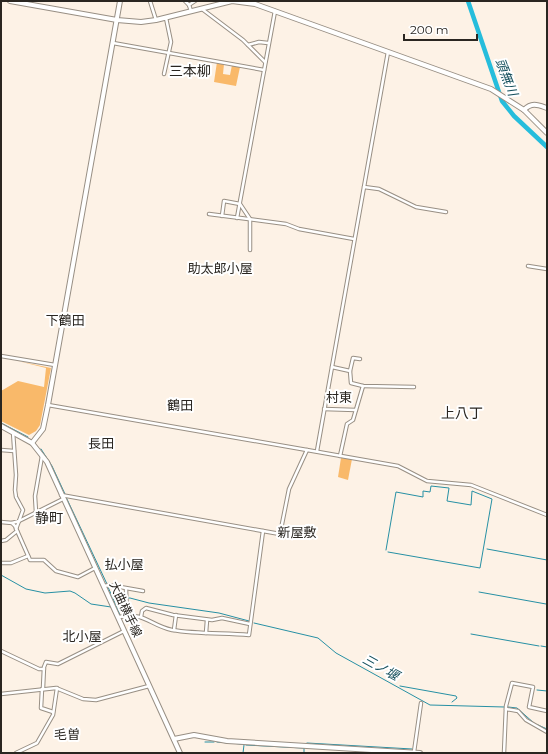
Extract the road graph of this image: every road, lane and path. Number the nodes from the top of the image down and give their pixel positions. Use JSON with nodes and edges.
{"nodes":[{"id":1,"x":10,"y":1,"type":"edge"},
{"id":2,"x":120,"y":1,"type":"edge"},
{"id":3,"x":150,"y":1,"type":"edge"},
{"id":4,"x":184,"y":1,"type":"edge"},
{"id":5,"x":195,"y":1,"type":"edge"},
{"id":6,"x":247,"y":1,"type":"edge"},
{"id":7,"x":29,"y":3,"type":"edge"},
{"id":8,"x":215,"y":3,"type":"edge"},
{"id":9,"x":190,"y":5,"type":"junction"},
{"id":10,"x":201,"y":8,"type":"junction"},
{"id":11,"x":191,"y":10,"type":"junction"},
{"id":12,"x":275,"y":10,"type":"junction"},
{"id":13,"x":166,"y":18,"type":"junction"},
{"id":14,"x":117,"y":20,"type":"junction"},
{"id":15,"x":156,"y":20,"type":"junction"},
{"id":16,"x":113,"y":43,"type":"junction"},
{"id":17,"x":268,"y":43,"type":"junction"},
{"id":18,"x":248,"y":45,"type":"junction"},
{"id":19,"x":388,"y":51,"type":"junction"},
{"id":20,"x":168,"y":52,"type":"junction"},
{"id":21,"x":265,"y":63,"type":"junction"},
{"id":22,"x":264,"y":70,"type":"junction"},
{"id":23,"x":164,"y":74,"type":"dead end"},
{"id":24,"x":547,"y":108,"type":"edge"},
{"id":25,"x":524,"y":110,"type":"junction"},
{"id":26,"x":547,"y":133,"type":"edge"},
{"id":27,"x":364,"y":187,"type":"junction"},
{"id":28,"x":240,"y":204,"type":"junction"},
{"id":29,"x":446,"y":212,"type":"dead end"},
{"id":30,"x":209,"y":214,"type":"dead end"},
{"id":31,"x":222,"y":216,"type":"junction"},
{"id":32,"x":237,"y":218,"type":"junction"},
{"id":33,"x":250,"y":220,"type":"junction"},
{"id":34,"x":354,"y":239,"type":"junction"},
{"id":35,"x":250,"y":250,"type":"dead end"},
{"id":36,"x":528,"y":266,"type":"dead end"},
{"id":37,"x":547,"y":269,"type":"edge"},
{"id":38,"x":1,"y":356,"type":"edge"},
{"id":39,"x":360,"y":359,"type":"dead end"},
{"id":40,"x":56,"y":366,"type":"junction"},
{"id":41,"x":332,"y":367,"type":"junction"},
{"id":42,"x":350,"y":371,"type":"junction"},
{"id":43,"x":363,"y":386,"type":"junction"},
{"id":44,"x":414,"y":386,"type":"dead end"},
{"id":45,"x":48,"y":405,"type":"junction"},
{"id":46,"x":324,"y":409,"type":"junction"},
{"id":47,"x":356,"y":410,"type":"junction"},
{"id":48,"x":1,"y":426,"type":"edge"},
{"id":49,"x":13,"y":432,"type":"junction"},
{"id":50,"x":32,"y":444,"type":"junction"},
{"id":51,"x":1,"y":450,"type":"edge"},
{"id":52,"x":307,"y":450,"type":"junction"},
{"id":53,"x":14,"y":451,"type":"junction"},
{"id":54,"x":317,"y":451,"type":"junction"},
{"id":55,"x":42,"y":455,"type":"junction"},
{"id":56,"x":340,"y":456,"type":"junction"},
{"id":57,"x":62,"y":497,"type":"junction"},
{"id":58,"x":36,"y":512,"type":"junction"},
{"id":59,"x":547,"y":515,"type":"edge"},
{"id":60,"x":1,"y":522,"type":"edge"},
{"id":61,"x":19,"y":522,"type":"junction"},
{"id":62,"x":12,"y":523,"type":"junction"},
{"id":63,"x":16,"y":530,"type":"junction"},
{"id":64,"x":263,"y":531,"type":"junction"},
{"id":65,"x":1,"y":541,"type":"edge"},
{"id":66,"x":28,"y":556,"type":"junction"},
{"id":67,"x":1,"y":563,"type":"edge"},
{"id":68,"x":95,"y":568,"type":"junction"},
{"id":69,"x":104,"y":586,"type":"junction"},
{"id":70,"x":126,"y":589,"type":"junction"},
{"id":71,"x":143,"y":591,"type":"dead end"},
{"id":72,"x":176,"y":615,"type":"junction"},
{"id":73,"x":127,"y":616,"type":"junction"},
{"id":74,"x":119,"y":617,"type":"junction"},
{"id":75,"x":141,"y":617,"type":"junction"},
{"id":76,"x":207,"y":620,"type":"junction"},
{"id":77,"x":250,"y":624,"type":"junction"},
{"id":78,"x":174,"y":630,"type":"junction"},
{"id":79,"x":125,"y":631,"type":"junction"},
{"id":80,"x":206,"y":632,"type":"junction"},
{"id":81,"x":1,"y":651,"type":"edge"},
{"id":82,"x":44,"y":669,"type":"junction"},
{"id":83,"x":149,"y":686,"type":"junction"},
{"id":84,"x":43,"y":688,"type":"junction"},
{"id":85,"x":58,"y":688,"type":"junction"},
{"id":86,"x":1,"y":694,"type":"edge"},
{"id":87,"x":421,"y":703,"type":"dead end"},
{"id":88,"x":506,"y":709,"type":"junction"},
{"id":89,"x":547,"y":711,"type":"edge"},
{"id":90,"x":53,"y":712,"type":"junction"},
{"id":91,"x":547,"y":732,"type":"edge"},
{"id":92,"x":174,"y":739,"type":"junction"},
{"id":93,"x":20,"y":752,"type":"edge"},
{"id":94,"x":16,"y":753,"type":"edge"},
{"id":95,"x":180,"y":753,"type":"edge"},
{"id":96,"x":414,"y":753,"type":"edge"},
{"id":97,"x":420,"y":753,"type":"edge"},
{"id":98,"x":504,"y":753,"type":"edge"}],
"edges":[{"from":1,"to":7,"type":"main road"},
{"from":2,"to":14,"type":"main road"},
{"from":3,"to":15,"type":"street"},
{"from":4,"to":9,"type":"street"},
{"from":5,"to":9,"type":"street"},
{"from":6,"to":8,"type":"main road"},
{"from":6,"to":12,"type":"main road"},
{"from":7,"to":14,"type":"main road"},
{"from":8,"to":10,"type":"main road"},
{"from":9,"to":11,"type":"street"},
{"from":10,"to":11,"type":"main road"},
{"from":10,"to":18,"type":"street"},
{"from":11,"to":13,"type":"main road"},
{"from":12,"to":17,"type":"street"},
{"from":12,"to":19,"type":"main road"},
{"from":13,"to":15,"type":"main road"},
{"from":13,"to":20,"type":"street"},
{"from":14,"to":15,"type":"main road"},
{"from":14,"to":16,"type":"main road"},
{"from":16,"to":20,"type":"street"},
{"from":16,"to":40,"type":"main road"},
{"from":17,"to":18,"type":"street"},
{"from":17,"to":21,"type":"street"},
{"from":18,"to":21,"type":"street"},
{"from":19,"to":25,"type":"main road"},
{"from":19,"to":27,"type":"street"},
{"from":20,"to":22,"type":"street"},
{"from":20,"to":23,"type":"street"},
{"from":21,"to":22,"type":"street"},
{"from":22,"to":28,"type":"street"},
{"from":24,"to":25,"type":"main road"},
{"from":25,"to":26,"type":"main road"},
{"from":27,"to":29,"type":"street"},
{"from":27,"to":34,"type":"street"},
{"from":28,"to":31,"type":"street"},
{"from":28,"to":32,"type":"street"},
{"from":28,"to":33,"type":"street"},
{"from":30,"to":31,"type":"street"},
{"from":31,"to":32,"type":"street"},
{"from":32,"to":33,"type":"street"},
{"from":33,"to":34,"type":"street"},
{"from":33,"to":35,"type":"street"},
{"from":34,"to":41,"type":"street"},
{"from":36,"to":37,"type":"street"},
{"from":38,"to":40,"type":"street"},
{"from":39,"to":42,"type":"street"},
{"from":40,"to":45,"type":"main road"},
{"from":41,"to":42,"type":"street"},
{"from":41,"to":46,"type":"street"},
{"from":42,"to":43,"type":"street"},
{"from":43,"to":44,"type":"street"},
{"from":43,"to":47,"type":"street"},
{"from":45,"to":50,"type":"main road"},
{"from":45,"to":52,"type":"street"},
{"from":46,"to":47,"type":"street"},
{"from":46,"to":54,"type":"street"},
{"from":47,"to":56,"type":"street"},
{"from":48,"to":49,"type":"main road","name":"大曲横手線"},
{"from":49,"to":50,"type":"main road","name":"大曲横手線"},
{"from":49,"to":53,"type":"street"},
{"from":50,"to":55,"type":"main road","name":"大曲横手線"},
{"from":51,"to":53,"type":"street"},
{"from":52,"to":54,"type":"street"},
{"from":52,"to":64,"type":"street"},
{"from":53,"to":61,"type":"street"},
{"from":54,"to":56,"type":"street"},
{"from":55,"to":57,"type":"main road","name":"大曲横手線"},
{"from":55,"to":58,"type":"street"},
{"from":56,"to":59,"type":"street"},
{"from":57,"to":58,"type":"street"},
{"from":57,"to":64,"type":"street"},
{"from":57,"to":68,"type":"main road","name":"大曲横手線"},
{"from":58,"to":61,"type":"street"},
{"from":60,"to":62,"type":"street"},
{"from":61,"to":62,"type":"street"},
{"from":61,"to":63,"type":"street"},
{"from":62,"to":63,"type":"street"},
{"from":63,"to":65,"type":"street"},
{"from":63,"to":66,"type":"street"},
{"from":64,"to":77,"type":"street"},
{"from":66,"to":67,"type":"street"},
{"from":66,"to":68,"type":"street"},
{"from":68,"to":69,"type":"main road","name":"大曲横手線"},
{"from":69,"to":70,"type":"street"},
{"from":69,"to":74,"type":"main road","name":"大曲横手線"},
{"from":70,"to":71,"type":"street"},
{"from":70,"to":73,"type":"street"},
{"from":72,"to":75,"type":"street"},
{"from":72,"to":76,"type":"street"},
{"from":72,"to":78,"type":"street"},
{"from":73,"to":74,"type":"street"},
{"from":73,"to":75,"type":"street"},
{"from":74,"to":79,"type":"main road","name":"大曲横手線"},
{"from":75,"to":78,"type":"street"},
{"from":76,"to":77,"type":"street"},
{"from":76,"to":80,"type":"street"},
{"from":77,"to":80,"type":"street"},
{"from":78,"to":80,"type":"street"},
{"from":79,"to":82,"type":"street"},
{"from":79,"to":83,"type":"main road","name":"大曲横手線"},
{"from":81,"to":82,"type":"street"},
{"from":82,"to":84,"type":"street"},
{"from":83,"to":85,"type":"street"},
{"from":83,"to":92,"type":"main road","name":"大曲横手線"},
{"from":84,"to":85,"type":"street"},
{"from":84,"to":86,"type":"street"},
{"from":84,"to":90,"type":"street"},
{"from":85,"to":90,"type":"street"},
{"from":87,"to":96,"type":"street"},
{"from":88,"to":89,"type":"street"},
{"from":88,"to":91,"type":"street"},
{"from":88,"to":98,"type":"street"},
{"from":90,"to":93,"type":"street"},
{"from":92,"to":95,"type":"main road","name":"大曲横手線"},
{"from":92,"to":96,"type":"main road"},
{"from":93,"to":94,"type":"street"},
{"from":96,"to":97,"type":"main road"}]}
